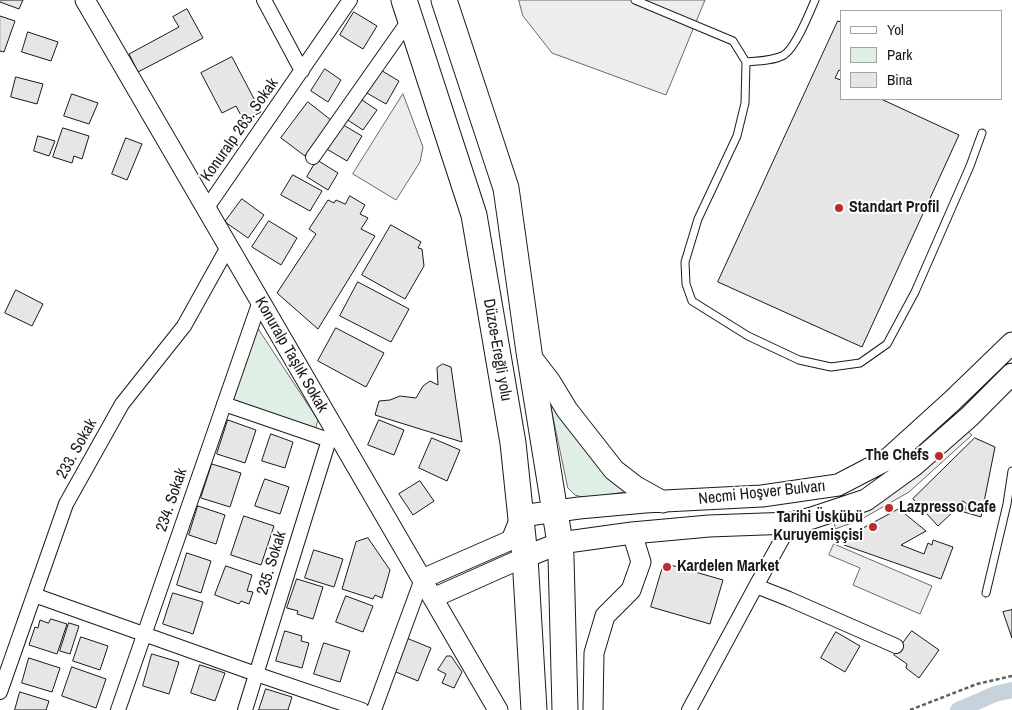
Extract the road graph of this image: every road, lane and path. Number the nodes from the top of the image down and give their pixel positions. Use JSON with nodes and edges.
{"nodes":[{"id":1,"x":84,"y":0,"type":"edge"},
{"id":2,"x":264,"y":0,"type":"edge"},
{"id":3,"x":350,"y":0,"type":"edge"},
{"id":4,"x":444,"y":0,"type":"edge"},
{"id":5,"x":635,"y":0,"type":"edge"},
{"id":6,"x":815,"y":0,"type":"edge"},
{"id":7,"x":407,"y":10,"type":"edge"},
{"id":8,"x":746,"y":62,"type":"junction"},
{"id":9,"x":302,"y":71,"type":"junction"},
{"id":10,"x":982,"y":133,"type":"dead end"},
{"id":11,"x":313,"y":157,"type":"dead end"},
{"id":12,"x":206,"y":209,"type":"junction"},
{"id":13,"x":228,"y":247,"type":"junction"},
{"id":14,"x":260,"y":300,"type":"junction"},
{"id":15,"x":1012,"y":343,"type":"edge"},
{"id":16,"x":530,"y":356,"type":"junction"},
{"id":17,"x":1012,"y":374,"type":"edge"},
{"id":18,"x":224,"y":404,"type":"junction"},
{"id":19,"x":331,"y":434,"type":"junction"},
{"id":20,"x":1012,"y":471,"type":"edge"},
{"id":21,"x":663,"y":502,"type":"junction"},
{"id":22,"x":555,"y":511,"type":"junction"},
{"id":23,"x":521,"y":516,"type":"junction"},
{"id":24,"x":791,"y":523,"type":"junction"},
{"id":25,"x":632,"y":533,"type":"junction"},
{"id":26,"x":560,"y":543,"type":"junction"},
{"id":27,"x":525,"y":557,"type":"junction"},
{"id":28,"x":422,"y":579,"type":"junction"},
{"id":29,"x":756,"y":586,"type":"junction"},
{"id":30,"x":986,"y":593,"type":"dead end"},
{"id":31,"x":34,"y":594,"type":"junction"},
{"id":32,"x":433,"y":598,"type":"junction"},
{"id":33,"x":144,"y":634,"type":"junction"},
{"id":34,"x":896,"y":646,"type":"dead end"},
{"id":35,"x":256,"y":674,"type":"junction"},
{"id":36,"x":1012,"y":676,"type":"edge"},
{"id":37,"x":0,"y":692,"type":"edge"},
{"id":38,"x":118,"y":710,"type":"edge"},
{"id":39,"x":245,"y":710,"type":"edge"},
{"id":40,"x":362,"y":710,"type":"edge"},
{"id":41,"x":374,"y":710,"type":"edge"},
{"id":42,"x":498,"y":710,"type":"edge"},
{"id":43,"x":534,"y":710,"type":"edge"},
{"id":44,"x":565,"y":710,"type":"edge"},
{"id":45,"x":593,"y":710,"type":"edge"},
{"id":46,"x":689,"y":710,"type":"edge"},
{"id":47,"x":910,"y":710,"type":"edge"}],
"edges":[{"from":1,"to":12,"type":"street","name":"Konuralp Taşlık Sokak"},
{"from":2,"to":9,"type":"street","name":"Konuralp 263. Sokak"},
{"from":3,"to":9,"type":"street","name":"Konuralp 263. Sokak"},
{"from":4,"to":16,"type":"highway","name":"Düzce-Ereğli yolu"},
{"from":5,"to":8,"type":"lane"},
{"from":6,"to":8,"type":"lane"},
{"from":7,"to":11,"type":"street"},
{"from":7,"to":23,"type":"highway","name":"Düzce-Ereğli yolu"},
{"from":8,"to":10,"type":"lane"},
{"from":9,"to":12,"type":"street","name":"Konuralp 263. Sokak"},
{"from":12,"to":13,"type":"street","name":"Konuralp Taşlık Sokak"},
{"from":13,"to":14,"type":"street","name":"Konuralp Taşlık Sokak"},
{"from":13,"to":31,"type":"street","name":"233. Sokak"},
{"from":14,"to":18,"type":"street","name":"234. Sokak"},
{"from":14,"to":19,"type":"street","name":"Konuralp Taşlık Sokak"},
{"from":15,"to":21,"type":"main road","name":"Necmi Hoşver Bulvarı"},
{"from":16,"to":21,"type":"main road"},
{"from":16,"to":22,"type":"highway","name":"Düzce-Ereğli yolu"},
{"from":17,"to":24,"type":"main road","name":"Necmi Hoşver Bulvarı"},
{"from":18,"to":19,"type":"street"},
{"from":18,"to":33,"type":"street","name":"234. Sokak"},
{"from":19,"to":28,"type":"street","name":"Konuralp Taşlık Sokak"},
{"from":19,"to":35,"type":"street","name":"235. Sokak"},
{"from":20,"to":30,"type":"lane"},
{"from":21,"to":22,"type":"main road","name":"Necmi Hoşver Bulvarı"},
{"from":22,"to":23,"type":"main road","name":"Necmi Hoşver Bulvarı"},
{"from":22,"to":26,"type":"highway","name":"Düzce-Ereğli yolu"},
{"from":23,"to":27,"type":"highway","name":"Düzce-Ereğli yolu"},
{"from":23,"to":28,"type":"street"},
{"from":24,"to":25,"type":"main road","name":"Necmi Hoşver Bulvarı"},
{"from":24,"to":29,"type":"street"},
{"from":25,"to":26,"type":"main road","name":"Necmi Hoşver Bulvarı"},
{"from":25,"to":45,"type":"street"},
{"from":26,"to":27,"type":"main road","name":"Necmi Hoşver Bulvarı"},
{"from":26,"to":44,"type":"highway","name":"Düzce-Ereğli yolu"},
{"from":27,"to":32,"type":"street"},
{"from":27,"to":43,"type":"highway","name":"Düzce-Ereğli yolu"},
{"from":28,"to":32,"type":"street","name":"Konuralp Taşlık Sokak"},
{"from":28,"to":41,"type":"street"},
{"from":29,"to":34,"type":"street"},
{"from":29,"to":46,"type":"street"},
{"from":31,"to":33,"type":"street"},
{"from":31,"to":37,"type":"street","name":"233. Sokak"},
{"from":32,"to":42,"type":"street","name":"Konuralp Taşlık Sokak"},
{"from":33,"to":35,"type":"street"},
{"from":33,"to":38,"type":"street","name":"234. Sokak"},
{"from":35,"to":39,"type":"street","name":"235. Sokak"},
{"from":35,"to":40,"type":"street"},
{"from":36,"to":47,"type":"path"}]}
